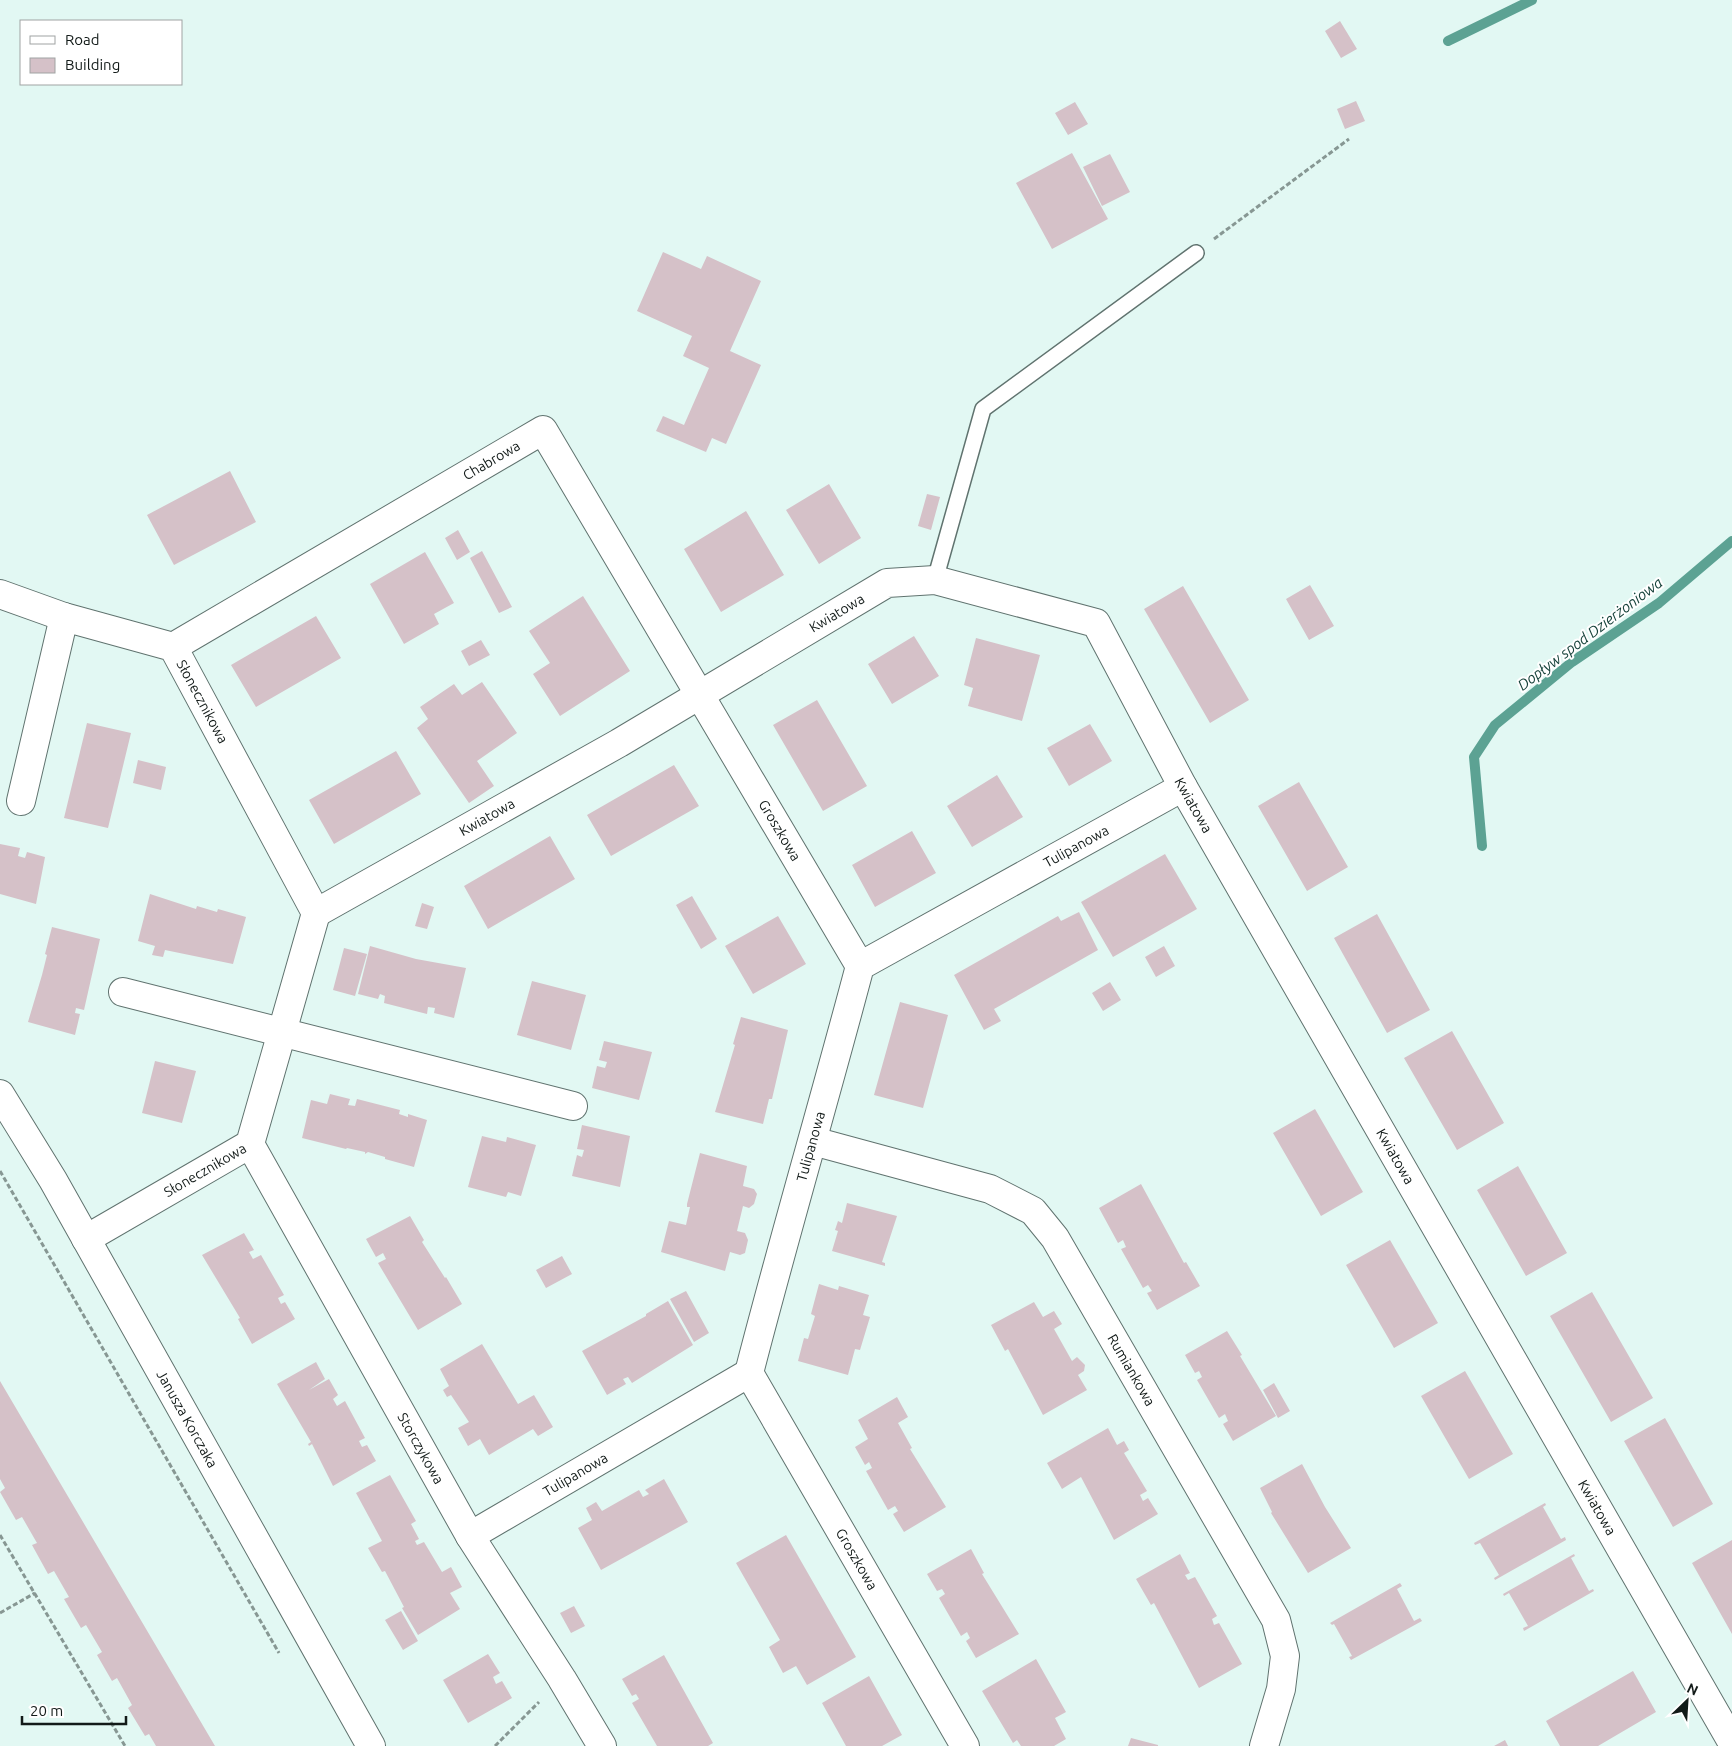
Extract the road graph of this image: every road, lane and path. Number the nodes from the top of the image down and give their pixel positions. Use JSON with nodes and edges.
{"nodes":[{"id":1,"x":1349,"y":139,"type":"dead end"},
{"id":2,"x":1196,"y":253,"type":"joint"},
{"id":3,"x":936,"y":580,"type":"junction"},
{"id":4,"x":0,"y":594,"type":"edge"},
{"id":5,"x":64,"y":617,"type":"junction"},
{"id":6,"x":173,"y":647,"type":"junction"},
{"id":7,"x":698,"y":694,"type":"junction"},
{"id":8,"x":1183,"y":787,"type":"junction"},
{"id":9,"x":21,"y":801,"type":"dead end"},
{"id":10,"x":316,"y":913,"type":"junction"},
{"id":11,"x":860,"y":966,"type":"junction"},
{"id":12,"x":124,"y":992,"type":"dead end"},
{"id":13,"x":281,"y":1033,"type":"junction"},
{"id":14,"x":0,"y":1094,"type":"edge"},
{"id":15,"x":573,"y":1106,"type":"dead end"},
{"id":16,"x":813,"y":1141,"type":"junction"},
{"id":17,"x":250,"y":1144,"type":"junction"},
{"id":18,"x":0,"y":1171,"type":"edge"},
{"id":19,"x":86,"y":1239,"type":"junction"},
{"id":20,"x":749,"y":1374,"type":"junction"},
{"id":21,"x":0,"y":1535,"type":"edge"},
{"id":22,"x":470,"y":1536,"type":"junction"},
{"id":23,"x":35,"y":1593,"type":"junction"},
{"id":24,"x":0,"y":1613,"type":"edge"},
{"id":25,"x":283,"y":1660,"type":"dead end"},
{"id":26,"x":562,"y":1679,"type":"junction"},
{"id":27,"x":1723,"y":1741,"type":"edge"},
{"id":28,"x":125,"y":1746,"type":"edge"},
{"id":29,"x":371,"y":1746,"type":"edge"},
{"id":30,"x":495,"y":1746,"type":"edge"},
{"id":31,"x":602,"y":1746,"type":"edge"},
{"id":32,"x":965,"y":1746,"type":"edge"},
{"id":33,"x":1264,"y":1746,"type":"edge"}],
"edges":[{"from":1,"to":2,"type":"path"},
{"from":2,"to":3,"type":"lane"},
{"from":3,"to":7,"type":"street","name":"Kwiatowa"},
{"from":3,"to":8,"type":"street","name":"Kwiatowa"},
{"from":4,"to":5,"type":"street","name":"Słonecznikowa"},
{"from":5,"to":6,"type":"street","name":"Słonecznikowa"},
{"from":5,"to":9,"type":"street"},
{"from":6,"to":7,"type":"street","name":"Chabrowa"},
{"from":6,"to":10,"type":"street","name":"Słonecznikowa"},
{"from":7,"to":10,"type":"street","name":"Kwiatowa"},
{"from":7,"to":11,"type":"street","name":"Groszkowa"},
{"from":8,"to":11,"type":"street","name":"Tulipanowa"},
{"from":8,"to":27,"type":"street","name":"Kwiatowa"},
{"from":10,"to":13,"type":"street","name":"Słonecznikowa"},
{"from":11,"to":16,"type":"street","name":"Tulipanowa"},
{"from":12,"to":13,"type":"street"},
{"from":13,"to":15,"type":"street"},
{"from":13,"to":17,"type":"street","name":"Słonecznikowa"},
{"from":14,"to":19,"type":"street","name":"Janusza Korczaka"},
{"from":16,"to":20,"type":"street","name":"Tulipanowa"},
{"from":16,"to":33,"type":"street","name":"Rumiankowa"},
{"from":17,"to":19,"type":"street","name":"Słonecznikowa"},
{"from":17,"to":22,"type":"street","name":"Storczykowa"},
{"from":18,"to":25,"type":"path"},
{"from":19,"to":29,"type":"street","name":"Janusza Korczaka"},
{"from":20,"to":22,"type":"street","name":"Tulipanowa"},
{"from":20,"to":32,"type":"street","name":"Groszkowa"},
{"from":21,"to":23,"type":"path"},
{"from":22,"to":26,"type":"street","name":"Storczykowa"},
{"from":23,"to":24,"type":"path"},
{"from":23,"to":28,"type":"path"},
{"from":26,"to":30,"type":"path"},
{"from":26,"to":31,"type":"street","name":"Storczykowa"}]}
